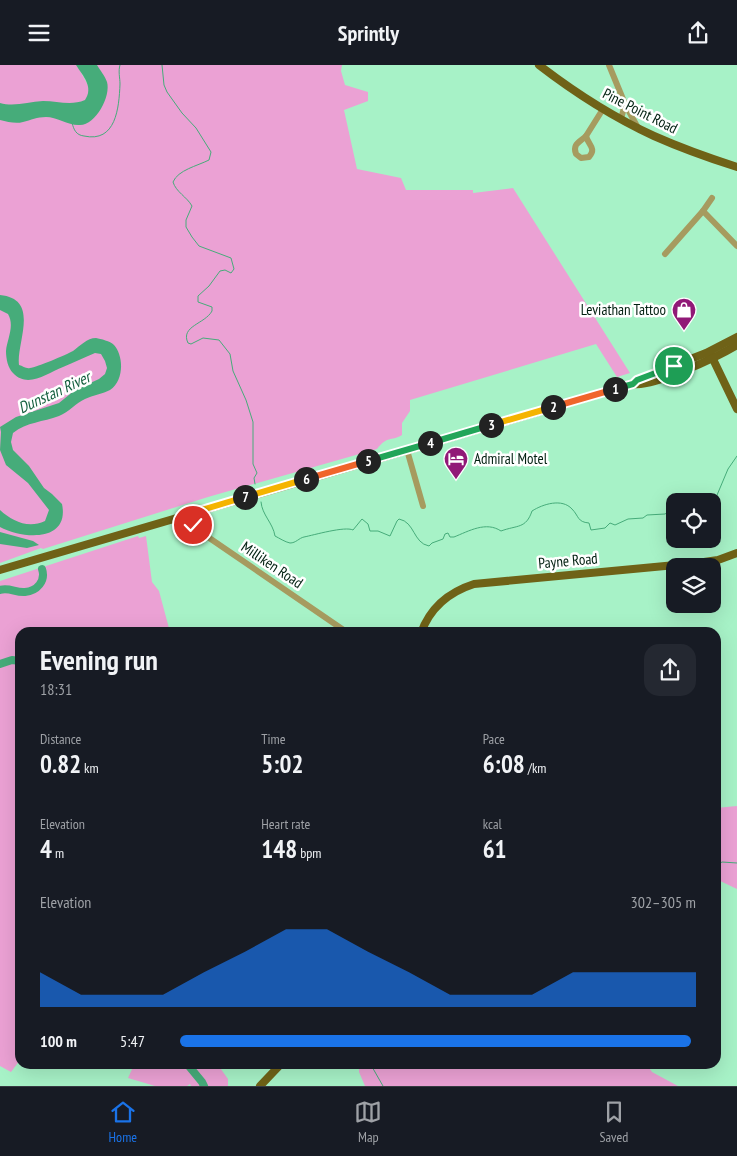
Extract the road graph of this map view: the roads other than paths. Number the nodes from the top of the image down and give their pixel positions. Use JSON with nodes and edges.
{"nodes":[{"id":1,"x":538,"y":65,"type":"edge"},
{"id":2,"x":608,"y":65,"type":"edge"},
{"id":3,"x":625,"y":105,"type":"junction"},
{"id":4,"x":603,"y":109,"type":"junction"},
{"id":5,"x":621,"y":119,"type":"junction"},
{"id":6,"x":638,"y":128,"type":"junction"},
{"id":7,"x":586,"y":136,"type":"dead end"},
{"id":8,"x":737,"y":167,"type":"edge"},
{"id":9,"x":712,"y":198,"type":"dead end"},
{"id":10,"x":703,"y":211,"type":"junction"},
{"id":11,"x":737,"y":246,"type":"edge"},
{"id":12,"x":665,"y":254,"type":"dead end"},
{"id":13,"x":737,"y":337,"type":"edge"},
{"id":14,"x":737,"y":345,"type":"edge"},
{"id":15,"x":710,"y":355,"type":"junction"},
{"id":16,"x":737,"y":409,"type":"edge"},
{"id":17,"x":406,"y":450,"type":"junction"},
{"id":18,"x":423,"y":506,"type":"dead end"},
{"id":19,"x":185,"y":515,"type":"junction"},
{"id":20,"x":737,"y":553,"type":"edge"},
{"id":21,"x":0,"y":570,"type":"edge"},
{"id":22,"x":339,"y":627,"type":"edge"},
{"id":23,"x":424,"y":627,"type":"edge"},
{"id":24,"x":276,"y":1069,"type":"edge"},
{"id":25,"x":260,"y":1086,"type":"edge"}],
"edges":[{"from":1,"to":4,"type":"main road","name":"Pine Point Road"},
{"from":2,"to":3,"type":"street"},
{"from":3,"to":5,"type":"street"},
{"from":3,"to":6,"type":"street"},
{"from":4,"to":5,"type":"main road","name":"Pine Point Road"},
{"from":4,"to":7,"type":"street"},
{"from":5,"to":6,"type":"main road","name":"Pine Point Road"},
{"from":6,"to":8,"type":"main road","name":"Pine Point Road"},
{"from":9,"to":10,"type":"street"},
{"from":10,"to":11,"type":"street"},
{"from":10,"to":12,"type":"street"},
{"from":13,"to":15,"type":"main road"},
{"from":14,"to":15,"type":"main road"},
{"from":15,"to":16,"type":"main road"},
{"from":15,"to":17,"type":"main road"},
{"from":17,"to":18,"type":"street"},
{"from":17,"to":19,"type":"main road"},
{"from":19,"to":21,"type":"main road"},
{"from":19,"to":22,"type":"street","name":"Milliken Road"},
{"from":20,"to":23,"type":"main road","name":"Payne Road"},
{"from":24,"to":25,"type":"main road"}]}
